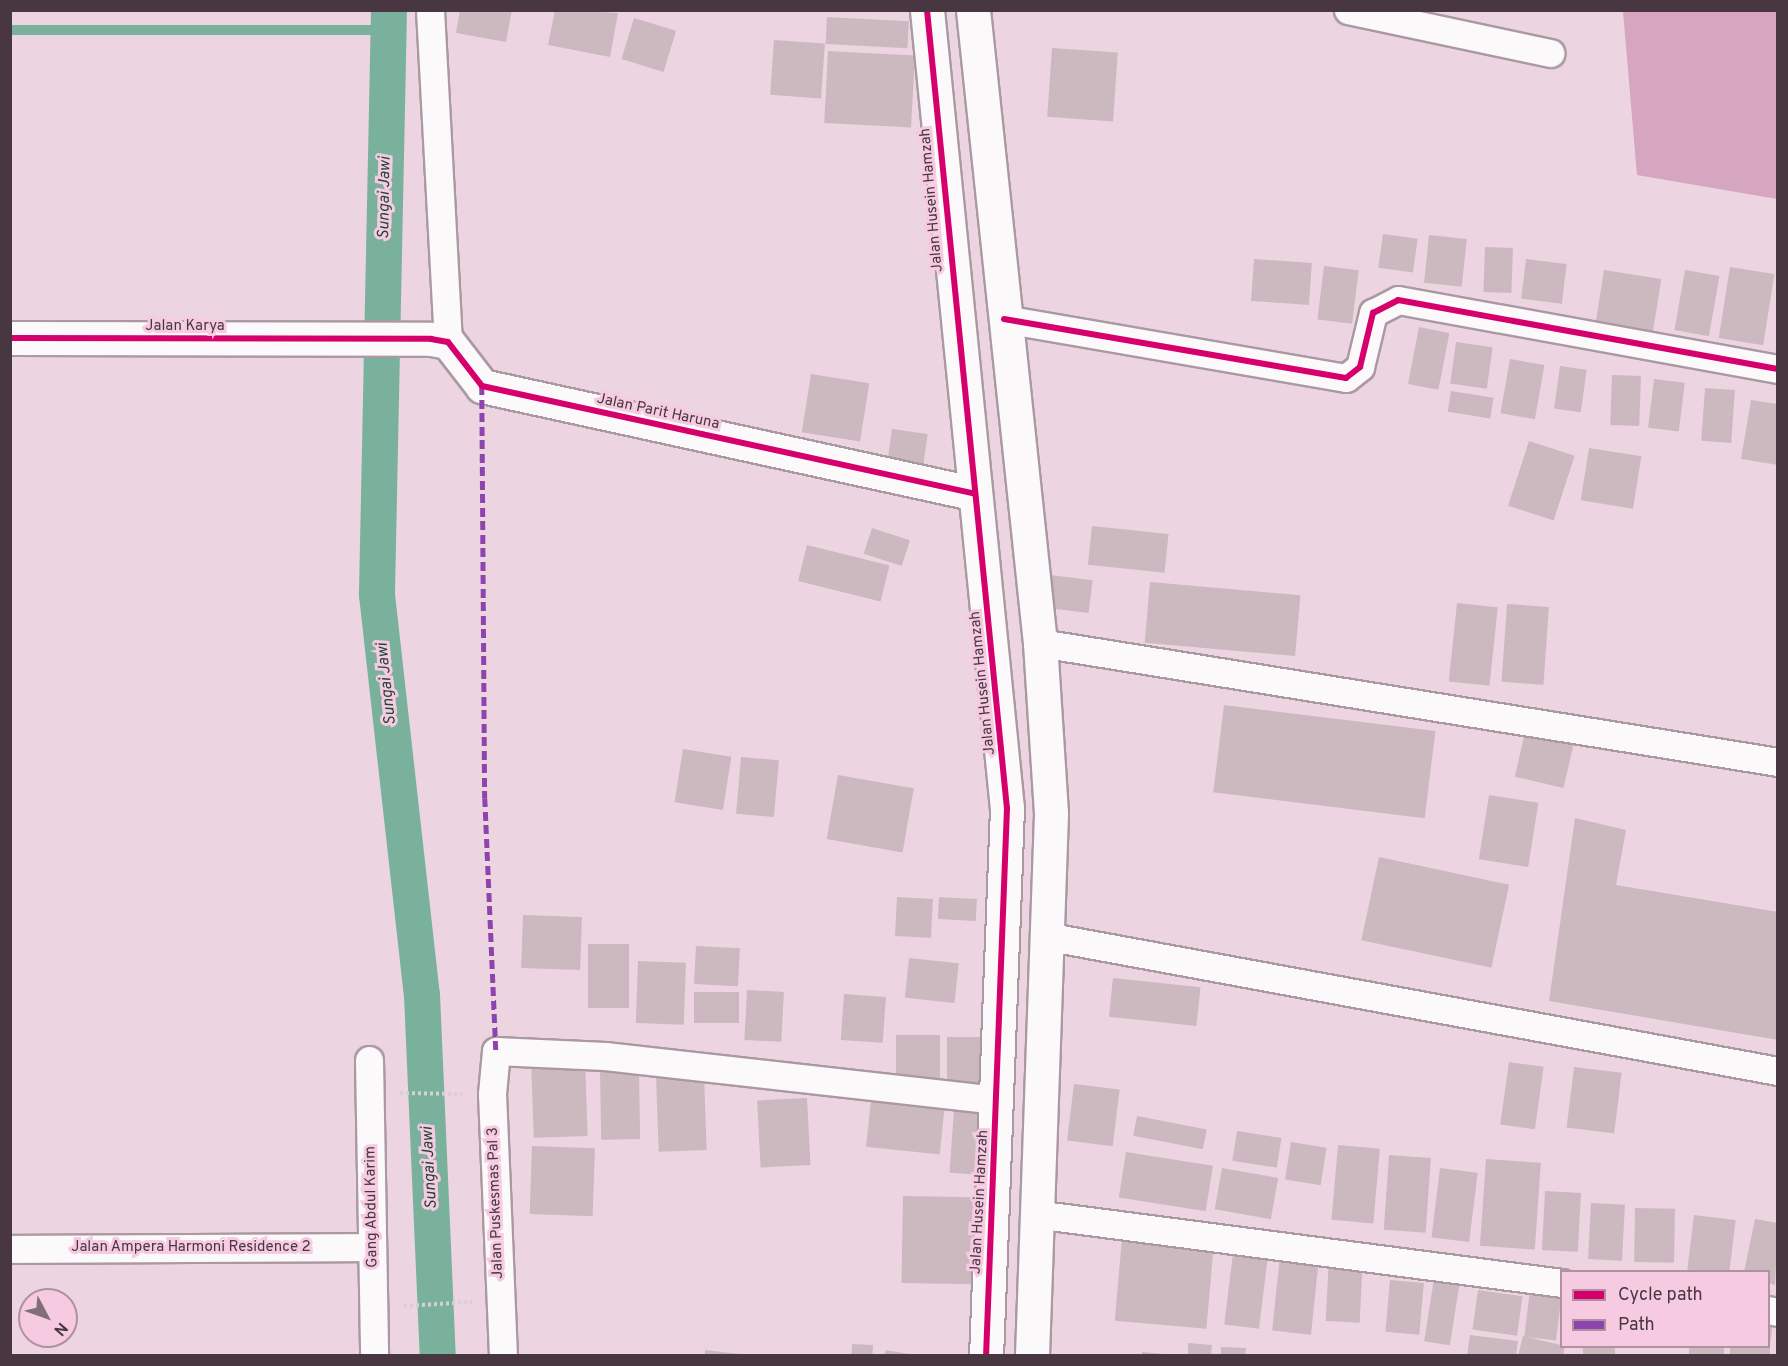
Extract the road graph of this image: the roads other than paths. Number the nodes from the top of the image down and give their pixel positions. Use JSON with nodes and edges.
{"nodes":[{"id":1,"x":430,"y":10,"type":"edge"},
{"id":2,"x":927,"y":10,"type":"edge"},
{"id":3,"x":973,"y":10,"type":"edge"},
{"id":4,"x":1348,"y":10,"type":"edge"},
{"id":5,"x":1550,"y":53,"type":"dead end"},
{"id":6,"x":1004,"y":319,"type":"junction"},
{"id":7,"x":10,"y":338,"type":"edge"},
{"id":8,"x":439,"y":340,"type":"junction"},
{"id":9,"x":1778,"y":369,"type":"edge"},
{"id":10,"x":972,"y":493,"type":"junction"},
{"id":11,"x":1041,"y":643,"type":"junction"},
{"id":12,"x":1778,"y":762,"type":"edge"},
{"id":13,"x":1045,"y":936,"type":"junction"},
{"id":14,"x":369,"y":1059,"type":"dead end"},
{"id":15,"x":1778,"y":1071,"type":"edge"},
{"id":16,"x":997,"y":1100,"type":"junction"},
{"id":17,"x":1035,"y":1214,"type":"junction"},
{"id":18,"x":372,"y":1247,"type":"junction"},
{"id":19,"x":10,"y":1249,"type":"edge"},
{"id":20,"x":1560,"y":1283,"type":"edge"},
{"id":21,"x":374,"y":1356,"type":"edge"},
{"id":22,"x":503,"y":1356,"type":"edge"},
{"id":23,"x":986,"y":1356,"type":"edge"},
{"id":24,"x":1032,"y":1356,"type":"edge"}],
"edges":[{"from":1,"to":8,"type":"street"},
{"from":2,"to":10,"type":"street","name":"Jalan Husein Hamzah"},
{"from":3,"to":6,"type":"street"},
{"from":4,"to":5,"type":"street"},
{"from":6,"to":9,"type":"street"},
{"from":6,"to":11,"type":"street"},
{"from":7,"to":8,"type":"street","name":"Jalan Karya"},
{"from":8,"to":10,"type":"street","name":"Jalan Parit Haruna"},
{"from":10,"to":16,"type":"street","name":"Jalan Husein Hamzah"},
{"from":11,"to":12,"type":"street"},
{"from":11,"to":13,"type":"street"},
{"from":13,"to":15,"type":"street"},
{"from":13,"to":17,"type":"street"},
{"from":14,"to":18,"type":"street","name":"Gang Abdul Karim"},
{"from":16,"to":22,"type":"street","name":"Jalan Puskesmas Pal 3"},
{"from":16,"to":23,"type":"street","name":"Jalan Husein Hamzah"},
{"from":17,"to":20,"type":"street"},
{"from":17,"to":24,"type":"street"},
{"from":18,"to":19,"type":"street","name":"Jalan Ampera Harmoni Residence 2"},
{"from":18,"to":21,"type":"street","name":"Gang Abdul Karim"}]}
